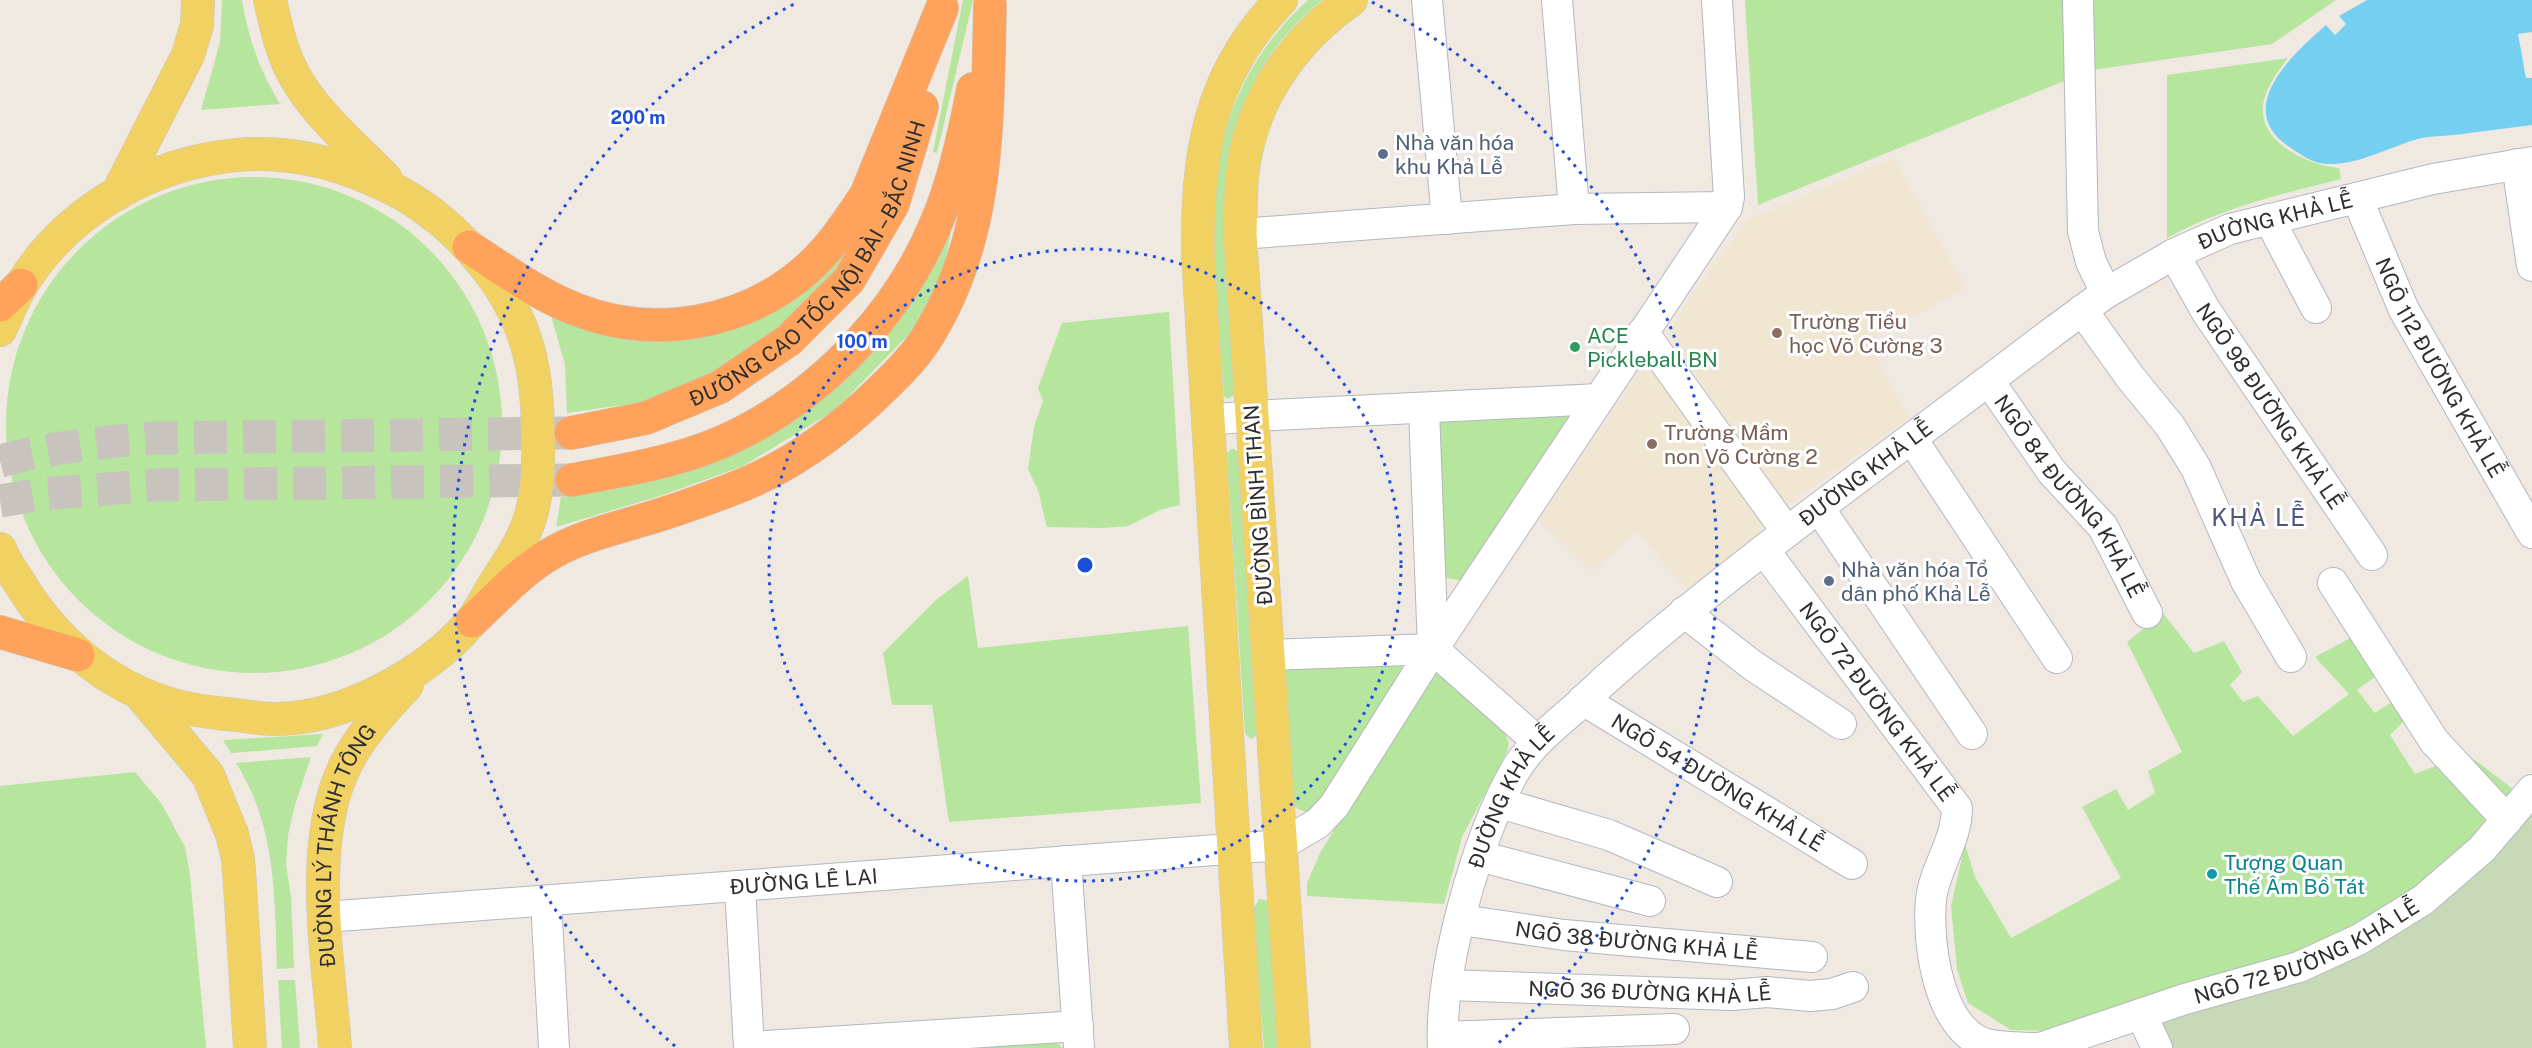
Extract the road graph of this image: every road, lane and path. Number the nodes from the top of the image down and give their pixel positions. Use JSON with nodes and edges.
{"nodes":[{"id":1,"x":198,"y":0,"type":"edge"},
{"id":2,"x":270,"y":0,"type":"edge"},
{"id":3,"x":1281,"y":0,"type":"edge"},
{"id":4,"x":1351,"y":0,"type":"edge"},
{"id":5,"x":1427,"y":0,"type":"edge"},
{"id":6,"x":1557,"y":0,"type":"edge"},
{"id":7,"x":1717,"y":0,"type":"edge"},
{"id":8,"x":2078,"y":0,"type":"edge"},
{"id":9,"x":990,"y":3,"type":"edge"},
{"id":10,"x":943,"y":4,"type":"edge"},
{"id":11,"x":2525,"y":163,"type":"edge"},
{"id":12,"x":398,"y":191,"type":"junction"},
{"id":13,"x":117,"y":194,"type":"junction"},
{"id":14,"x":2357,"y":198,"type":"junction"},
{"id":15,"x":1727,"y":207,"type":"junction"},
{"id":16,"x":1574,"y":209,"type":"junction"},
{"id":17,"x":1447,"y":219,"type":"junction"},
{"id":18,"x":2269,"y":219,"type":"junction"},
{"id":19,"x":1240,"y":234,"type":"junction"},
{"id":20,"x":469,"y":247,"type":"junction"},
{"id":21,"x":2174,"y":254,"type":"junction"},
{"id":22,"x":2532,"y":266,"type":"edge"},
{"id":23,"x":11,"y":295,"type":"edge"},
{"id":24,"x":2094,"y":302,"type":"junction"},
{"id":25,"x":2316,"y":308,"type":"dead end"},
{"id":26,"x":0,"y":330,"type":"edge"},
{"id":27,"x":1643,"y":332,"type":"junction"},
{"id":28,"x":1989,"y":381,"type":"junction"},
{"id":29,"x":1599,"y":399,"type":"junction"},
{"id":30,"x":1424,"y":409,"type":"junction"},
{"id":31,"x":1252,"y":416,"type":"junction"},
{"id":32,"x":1209,"y":420,"type":"junction"},
{"id":33,"x":571,"y":433,"type":"tunnel mouth"},
{"id":34,"x":1912,"y":439,"type":"junction"},
{"id":35,"x":573,"y":480,"type":"tunnel mouth"},
{"id":36,"x":1819,"y":508,"type":"junction"},
{"id":37,"x":2532,"y":533,"type":"edge"},
{"id":38,"x":1775,"y":541,"type":"junction"},
{"id":39,"x":0,"y":549,"type":"edge"},
{"id":40,"x":2372,"y":555,"type":"dead end"},
{"id":41,"x":2333,"y":583,"type":"dead end"},
{"id":42,"x":1684,"y":612,"type":"junction"},
{"id":43,"x":2147,"y":613,"type":"dead end"},
{"id":44,"x":472,"y":621,"type":"junction"},
{"id":45,"x":0,"y":632,"type":"edge"},
{"id":46,"x":1433,"y":649,"type":"junction"},
{"id":47,"x":78,"y":655,"type":"junction"},
{"id":48,"x":1269,"y":655,"type":"junction"},
{"id":49,"x":2291,"y":657,"type":"dead end"},
{"id":50,"x":2057,"y":658,"type":"dead end"},
{"id":51,"x":425,"y":664,"type":"junction"},
{"id":52,"x":138,"y":692,"type":"junction"},
{"id":53,"x":1583,"y":700,"type":"junction"},
{"id":54,"x":1841,"y":724,"type":"dead end"},
{"id":55,"x":1972,"y":734,"type":"dead end"},
{"id":56,"x":1537,"y":741,"type":"junction"},
{"id":57,"x":2532,"y":790,"type":"edge"},
{"id":58,"x":1500,"y":803,"type":"junction"},
{"id":59,"x":2507,"y":820,"type":"junction"},
{"id":60,"x":1281,"y":845,"type":"junction"},
{"id":61,"x":1234,"y":849,"type":"junction"},
{"id":62,"x":1479,"y":856,"type":"junction"},
{"id":63,"x":1066,"y":861,"type":"junction"},
{"id":64,"x":1852,"y":864,"type":"dead end"},
{"id":65,"x":1717,"y":882,"type":"dead end"},
{"id":66,"x":740,"y":886,"type":"junction"},
{"id":67,"x":546,"y":901,"type":"junction"},
{"id":68,"x":1650,"y":902,"type":"dead end"},
{"id":69,"x":325,"y":917,"type":"junction"},
{"id":70,"x":1461,"y":920,"type":"junction"},
{"id":71,"x":1812,"y":957,"type":"dead end"},
{"id":72,"x":1448,"y":986,"type":"junction"},
{"id":73,"x":1853,"y":987,"type":"dead end"},
{"id":74,"x":2141,"y":1014,"type":"junction"},
{"id":75,"x":1674,"y":1029,"type":"dead end"},
{"id":76,"x":1079,"y":1037,"type":"edge"},
{"id":77,"x":1443,"y":1042,"type":"edge"},
{"id":78,"x":250,"y":1048,"type":"edge"},
{"id":79,"x":335,"y":1048,"type":"edge"},
{"id":80,"x":554,"y":1048,"type":"edge"},
{"id":81,"x":749,"y":1048,"type":"edge"},
{"id":82,"x":1246,"y":1048,"type":"edge"},
{"id":83,"x":1294,"y":1048,"type":"edge"},
{"id":84,"x":2033,"y":1048,"type":"edge"},
{"id":85,"x":2040,"y":1048,"type":"edge"},
{"id":86,"x":2157,"y":1048,"type":"edge"}],
"edges":[{"from":1,"to":13,"type":"main road"},
{"from":2,"to":12,"type":"main road"},
{"from":3,"to":32,"type":"main road","name":"ĐƯỜNG BÌNH THAN"},
{"from":4,"to":19,"type":"main road","name":"ĐƯỜNG BÌNH THAN"},
{"from":5,"to":17,"type":"street"},
{"from":6,"to":16,"type":"street"},
{"from":7,"to":15,"type":"street"},
{"from":8,"to":24,"type":"street"},
{"from":9,"to":35,"type":"highway"},
{"from":9,"to":44,"type":"highway"},
{"from":10,"to":20,"type":"highway"},
{"from":10,"to":33,"type":"highway","name":"ĐƯỜNG CAO TỐC NỘI BÀI – BẮC NINH"},
{"from":11,"to":14,"type":"street","name":"ĐƯỜNG KHẢ LỄ"},
{"from":11,"to":22,"type":"street"},
{"from":12,"to":13,"type":"main road"},
{"from":12,"to":20,"type":"main road"},
{"from":13,"to":23,"type":"main road"},
{"from":14,"to":18,"type":"street","name":"ĐƯỜNG KHẢ LỄ"},
{"from":14,"to":37,"type":"street","name":"NGÕ 112 ĐƯỜNG KHẢ LỄ"},
{"from":15,"to":16,"type":"street"},
{"from":15,"to":27,"type":"street"},
{"from":16,"to":17,"type":"street"},
{"from":17,"to":19,"type":"street"},
{"from":18,"to":21,"type":"street","name":"ĐƯỜNG KHẢ LỄ"},
{"from":18,"to":25,"type":"street"},
{"from":19,"to":31,"type":"main road","name":"ĐƯỜNG BÌNH THAN"},
{"from":20,"to":44,"type":"main road"},
{"from":21,"to":24,"type":"street","name":"ĐƯỜNG KHẢ LỄ"},
{"from":21,"to":40,"type":"street","name":"NGÕ 98 ĐƯỜNG KHẢ LỄ"},
{"from":23,"to":26,"type":"main road"},
{"from":24,"to":28,"type":"street","name":"ĐƯỜNG KHẢ LỄ"},
{"from":24,"to":49,"type":"street"},
{"from":27,"to":29,"type":"street"},
{"from":27,"to":38,"type":"street"},
{"from":28,"to":34,"type":"street","name":"ĐƯỜNG KHẢ LỄ"},
{"from":28,"to":43,"type":"street","name":"NGÕ 84 ĐƯỜNG KHẢ LỄ"},
{"from":29,"to":30,"type":"street"},
{"from":29,"to":46,"type":"street"},
{"from":30,"to":31,"type":"street"},
{"from":30,"to":46,"type":"street"},
{"from":31,"to":32,"type":"street"},
{"from":31,"to":48,"type":"main road","name":"ĐƯỜNG BÌNH THAN"},
{"from":32,"to":61,"type":"main road","name":"ĐƯỜNG BÌNH THAN"},
{"from":34,"to":36,"type":"street","name":"ĐƯỜNG KHẢ LỄ"},
{"from":34,"to":50,"type":"street"},
{"from":36,"to":38,"type":"street","name":"ĐƯỜNG KHẢ LỄ"},
{"from":36,"to":55,"type":"street"},
{"from":38,"to":42,"type":"street","name":"ĐƯỜNG KHẢ LỄ"},
{"from":38,"to":84,"type":"street","name":"NGÕ 72 ĐƯỜNG KHẢ LỄ"},
{"from":39,"to":47,"type":"main road"},
{"from":41,"to":59,"type":"street"},
{"from":42,"to":53,"type":"street","name":"ĐƯỜNG KHẢ LỄ"},
{"from":42,"to":54,"type":"street"},
{"from":44,"to":51,"type":"main road"},
{"from":45,"to":47,"type":"highway"},
{"from":46,"to":48,"type":"street"},
{"from":46,"to":56,"type":"street"},
{"from":46,"to":60,"type":"street"},
{"from":47,"to":52,"type":"main road"},
{"from":48,"to":60,"type":"main road","name":"ĐƯỜNG BÌNH THAN"},
{"from":51,"to":52,"type":"main road"},
{"from":51,"to":69,"type":"main road","name":"ĐƯỜNG LÝ THÁNH TÔNG"},
{"from":52,"to":78,"type":"main road"},
{"from":53,"to":56,"type":"street","name":"ĐƯỜNG KHẢ LỄ"},
{"from":53,"to":64,"type":"street","name":"NGÕ 54 ĐƯỜNG KHẢ LỄ"},
{"from":56,"to":58,"type":"street","name":"ĐƯỜNG KHẢ LỄ"},
{"from":57,"to":59,"type":"street","name":"NGÕ 72 ĐƯỜNG KHẢ LỄ"},
{"from":58,"to":62,"type":"street","name":"ĐƯỜNG KHẢ LỄ"},
{"from":58,"to":65,"type":"street"},
{"from":59,"to":74,"type":"street","name":"NGÕ 72 ĐƯỜNG KHẢ LỄ"},
{"from":60,"to":61,"type":"street","name":"ĐƯỜNG LÊ LAI"},
{"from":60,"to":83,"type":"main road","name":"ĐƯỜNG BÌNH THAN"},
{"from":61,"to":63,"type":"street","name":"ĐƯỜNG LÊ LAI"},
{"from":61,"to":82,"type":"main road","name":"ĐƯỜNG BÌNH THAN"},
{"from":62,"to":68,"type":"street"},
{"from":62,"to":70,"type":"street","name":"ĐƯỜNG KHẢ LỄ"},
{"from":63,"to":66,"type":"street","name":"ĐƯỜNG LÊ LAI"},
{"from":63,"to":76,"type":"street"},
{"from":66,"to":67,"type":"street","name":"ĐƯỜNG LÊ LAI"},
{"from":66,"to":81,"type":"street"},
{"from":67,"to":69,"type":"street","name":"ĐƯỜNG LÊ LAI"},
{"from":67,"to":80,"type":"street"},
{"from":69,"to":79,"type":"main road","name":"ĐƯỜNG LÝ THÁNH TÔNG"},
{"from":70,"to":71,"type":"street","name":"NGÕ 38 ĐƯỜNG KHẢ LỄ"},
{"from":70,"to":72,"type":"street","name":"ĐƯỜNG KHẢ LỄ"},
{"from":72,"to":73,"type":"street","name":"NGÕ 36 ĐƯỜNG KHẢ LỄ"},
{"from":72,"to":77,"type":"street","name":"ĐƯỜNG KHẢ LỄ"},
{"from":74,"to":85,"type":"street","name":"NGÕ 72 ĐƯỜNG KHẢ LỄ"},
{"from":74,"to":86,"type":"street"},
{"from":75,"to":77,"type":"street"},
{"from":76,"to":81,"type":"street"}]}
